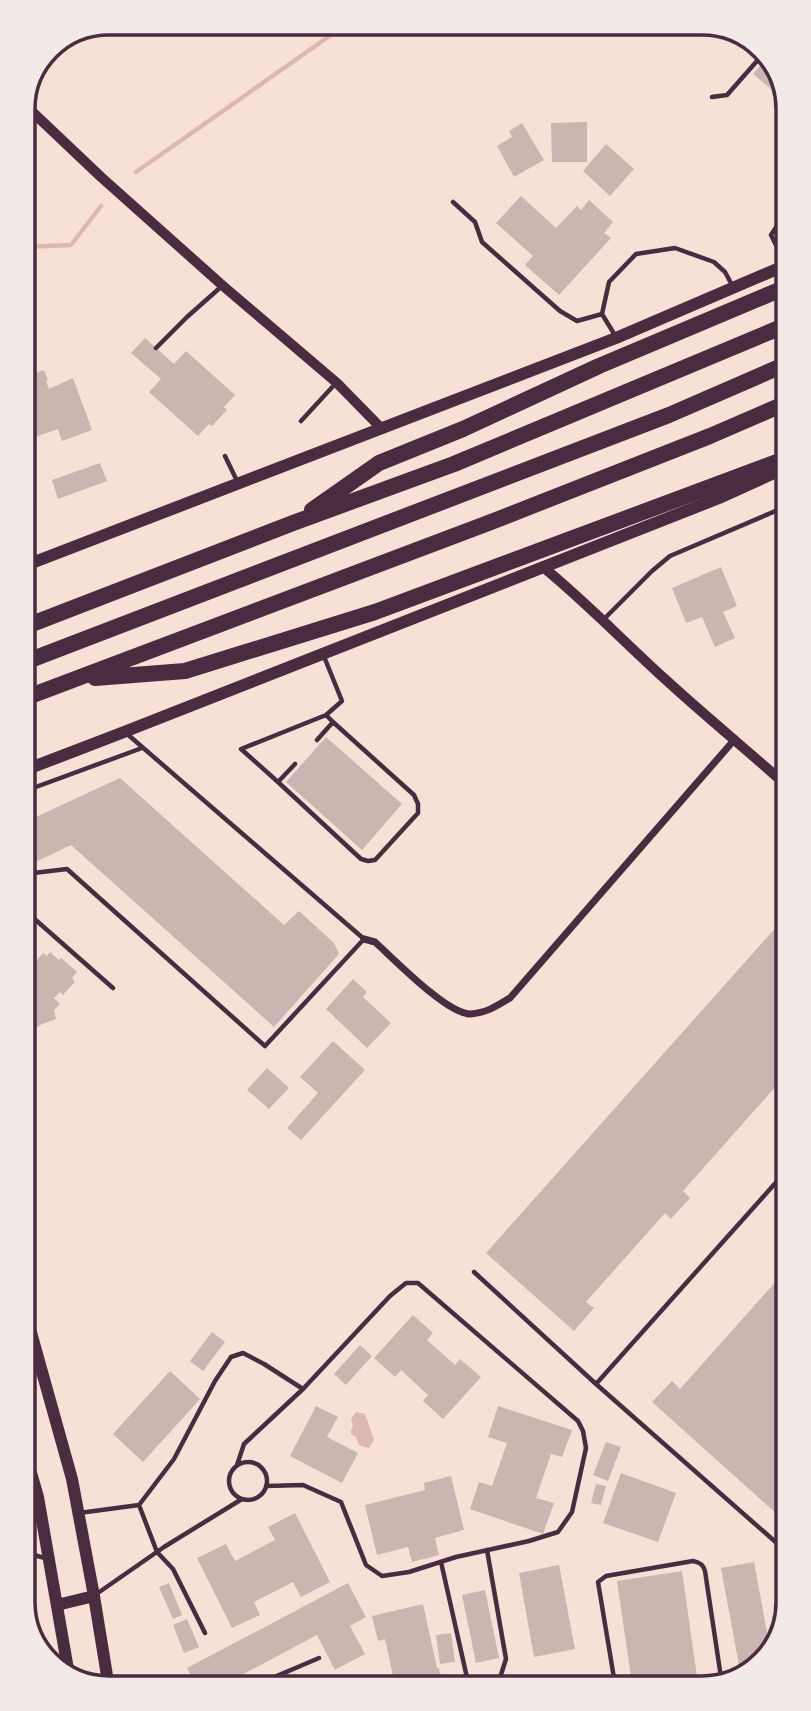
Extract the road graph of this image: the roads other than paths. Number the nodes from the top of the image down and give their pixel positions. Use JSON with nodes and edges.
{"nodes":[{"id":1,"x":757,"y":60,"type":"edge"},
{"id":2,"x":712,"y":97,"type":"dead end"},
{"id":3,"x":35,"y":114,"type":"edge"},
{"id":4,"x":453,"y":202,"type":"dead end"},
{"id":5,"x":776,"y":227,"type":"edge"},
{"id":6,"x":776,"y":246,"type":"edge"},
{"id":7,"x":776,"y":268,"type":"edge"},
{"id":8,"x":222,"y":285,"type":"junction"},
{"id":9,"x":735,"y":289,"type":"junction"},
{"id":10,"x":776,"y":291,"type":"edge"},
{"id":11,"x":602,"y":314,"type":"junction"},
{"id":12,"x":776,"y":329,"type":"edge"},
{"id":13,"x":616,"y":338,"type":"junction"},
{"id":14,"x":156,"y":348,"type":"dead end"},
{"id":15,"x":776,"y":368,"type":"edge"},
{"id":16,"x":337,"y":383,"type":"junction"},
{"id":17,"x":776,"y":408,"type":"edge"},
{"id":18,"x":301,"y":421,"type":"dead end"},
{"id":19,"x":382,"y":429,"type":"junction"},
{"id":20,"x":225,"y":456,"type":"dead end"},
{"id":21,"x":776,"y":462,"type":"edge"},
{"id":22,"x":776,"y":472,"type":"edge"},
{"id":23,"x":238,"y":483,"type":"junction"},
{"id":24,"x":776,"y":511,"type":"edge"},
{"id":25,"x":293,"y":523,"type":"junction"},
{"id":26,"x":35,"y":562,"type":"edge"},
{"id":27,"x":543,"y":567,"type":"junction"},
{"id":28,"x":603,"y":621,"type":"junction"},
{"id":29,"x":35,"y":623,"type":"edge"},
{"id":30,"x":323,"y":654,"type":"junction"},
{"id":31,"x":35,"y":658,"type":"edge"},
{"id":32,"x":75,"y":679,"type":"junction"},
{"id":33,"x":35,"y":694,"type":"edge"},
{"id":34,"x":326,"y":715,"type":"junction"},
{"id":35,"x":333,"y":722,"type":"junction"},
{"id":36,"x":124,"y":732,"type":"junction"},
{"id":37,"x":735,"y":739,"type":"junction"},
{"id":38,"x":317,"y":740,"type":"dead end"},
{"id":39,"x":143,"y":748,"type":"junction"},
{"id":40,"x":295,"y":764,"type":"dead end"},
{"id":41,"x":35,"y":766,"type":"edge"},
{"id":42,"x":776,"y":776,"type":"edge"},
{"id":43,"x":278,"y":782,"type":"junction"},
{"id":44,"x":35,"y":787,"type":"edge"},
{"id":45,"x":35,"y":873,"type":"edge"},
{"id":46,"x":35,"y":919,"type":"edge"},
{"id":47,"x":364,"y":939,"type":"junction"},
{"id":48,"x":113,"y":988,"type":"dead end"},
{"id":49,"x":776,"y":1182,"type":"edge"},
{"id":50,"x":474,"y":1272,"type":"dead end"},
{"id":51,"x":35,"y":1347,"type":"edge"},
{"id":52,"x":596,"y":1384,"type":"junction"},
{"id":53,"x":303,"y":1389,"type":"junction"},
{"id":54,"x":237,"y":1466,"type":"junction"},
{"id":55,"x":266,"y":1486,"type":"junction"},
{"id":56,"x":35,"y":1487,"type":"edge"},
{"id":57,"x":242,"y":1499,"type":"junction"},
{"id":58,"x":139,"y":1505,"type":"junction"},
{"id":59,"x":78,"y":1513,"type":"junction"},
{"id":60,"x":776,"y":1542,"type":"edge"},
{"id":61,"x":487,"y":1550,"type":"junction"},
{"id":62,"x":157,"y":1552,"type":"junction"},
{"id":63,"x":35,"y":1555,"type":"edge"},
{"id":64,"x":49,"y":1559,"type":"junction"},
{"id":65,"x":441,"y":1562,"type":"junction"},
{"id":66,"x":94,"y":1596,"type":"junction"},
{"id":67,"x":57,"y":1605,"type":"junction"},
{"id":68,"x":205,"y":1633,"type":"dead end"},
{"id":69,"x":319,"y":1658,"type":"dead end"},
{"id":70,"x":66,"y":1662,"type":"edge"},
{"id":71,"x":720,"y":1673,"type":"edge"},
{"id":72,"x":107,"y":1676,"type":"edge"},
{"id":73,"x":277,"y":1676,"type":"edge"},
{"id":74,"x":467,"y":1676,"type":"edge"},
{"id":75,"x":501,"y":1676,"type":"edge"},
{"id":76,"x":614,"y":1676,"type":"edge"}],
"edges":[{"from":1,"to":2,"type":"lane"},
{"from":3,"to":8,"type":"street"},
{"from":4,"to":11,"type":"lane"},
{"from":5,"to":6,"type":"lane"},
{"from":7,"to":9,"type":"main road"},
{"from":8,"to":14,"type":"lane"},
{"from":8,"to":16,"type":"street"},
{"from":9,"to":11,"type":"lane"},
{"from":9,"to":13,"type":"main road"},
{"from":10,"to":25,"type":"highway"},
{"from":11,"to":13,"type":"lane"},
{"from":12,"to":25,"type":"highway"},
{"from":13,"to":19,"type":"main road"},
{"from":15,"to":31,"type":"highway"},
{"from":16,"to":18,"type":"lane"},
{"from":16,"to":19,"type":"street"},
{"from":17,"to":32,"type":"highway"},
{"from":19,"to":23,"type":"main road"},
{"from":20,"to":23,"type":"lane"},
{"from":21,"to":32,"type":"highway"},
{"from":22,"to":27,"type":"main road"},
{"from":23,"to":26,"type":"main road"},
{"from":24,"to":28,"type":"lane"},
{"from":25,"to":29,"type":"highway"},
{"from":27,"to":28,"type":"street"},
{"from":27,"to":30,"type":"main road"},
{"from":28,"to":37,"type":"street"},
{"from":30,"to":34,"type":"lane"},
{"from":30,"to":36,"type":"main road"},
{"from":32,"to":33,"type":"highway"},
{"from":34,"to":35,"type":"lane"},
{"from":34,"to":43,"type":"lane"},
{"from":35,"to":38,"type":"lane"},
{"from":35,"to":43,"type":"lane"},
{"from":36,"to":39,"type":"lane"},
{"from":36,"to":41,"type":"main road"},
{"from":37,"to":42,"type":"street"},
{"from":37,"to":47,"type":"street"},
{"from":39,"to":44,"type":"lane"},
{"from":39,"to":47,"type":"lane"},
{"from":40,"to":43,"type":"lane"},
{"from":45,"to":47,"type":"lane"},
{"from":46,"to":48,"type":"lane"},
{"from":49,"to":52,"type":"lane"},
{"from":50,"to":52,"type":"lane"},
{"from":51,"to":59,"type":"main road"},
{"from":52,"to":60,"type":"lane"},
{"from":53,"to":54,"type":"lane"},
{"from":53,"to":58,"type":"lane"},
{"from":53,"to":61,"type":"lane"},
{"from":54,"to":55,"type":"lane"},
{"from":54,"to":57,"type":"lane"},
{"from":55,"to":57,"type":"lane"},
{"from":55,"to":65,"type":"lane"},
{"from":56,"to":64,"type":"main road"},
{"from":57,"to":62,"type":"lane"},
{"from":58,"to":59,"type":"lane"},
{"from":58,"to":62,"type":"lane"},
{"from":59,"to":66,"type":"main road"},
{"from":61,"to":65,"type":"lane"},
{"from":61,"to":75,"type":"lane"},
{"from":62,"to":66,"type":"lane"},
{"from":62,"to":68,"type":"lane"},
{"from":63,"to":64,"type":"lane"},
{"from":64,"to":67,"type":"main road"},
{"from":65,"to":74,"type":"lane"},
{"from":66,"to":67,"type":"main road"},
{"from":66,"to":72,"type":"main road"},
{"from":67,"to":70,"type":"main road"},
{"from":69,"to":73,"type":"lane"},
{"from":71,"to":76,"type":"lane"}]}
